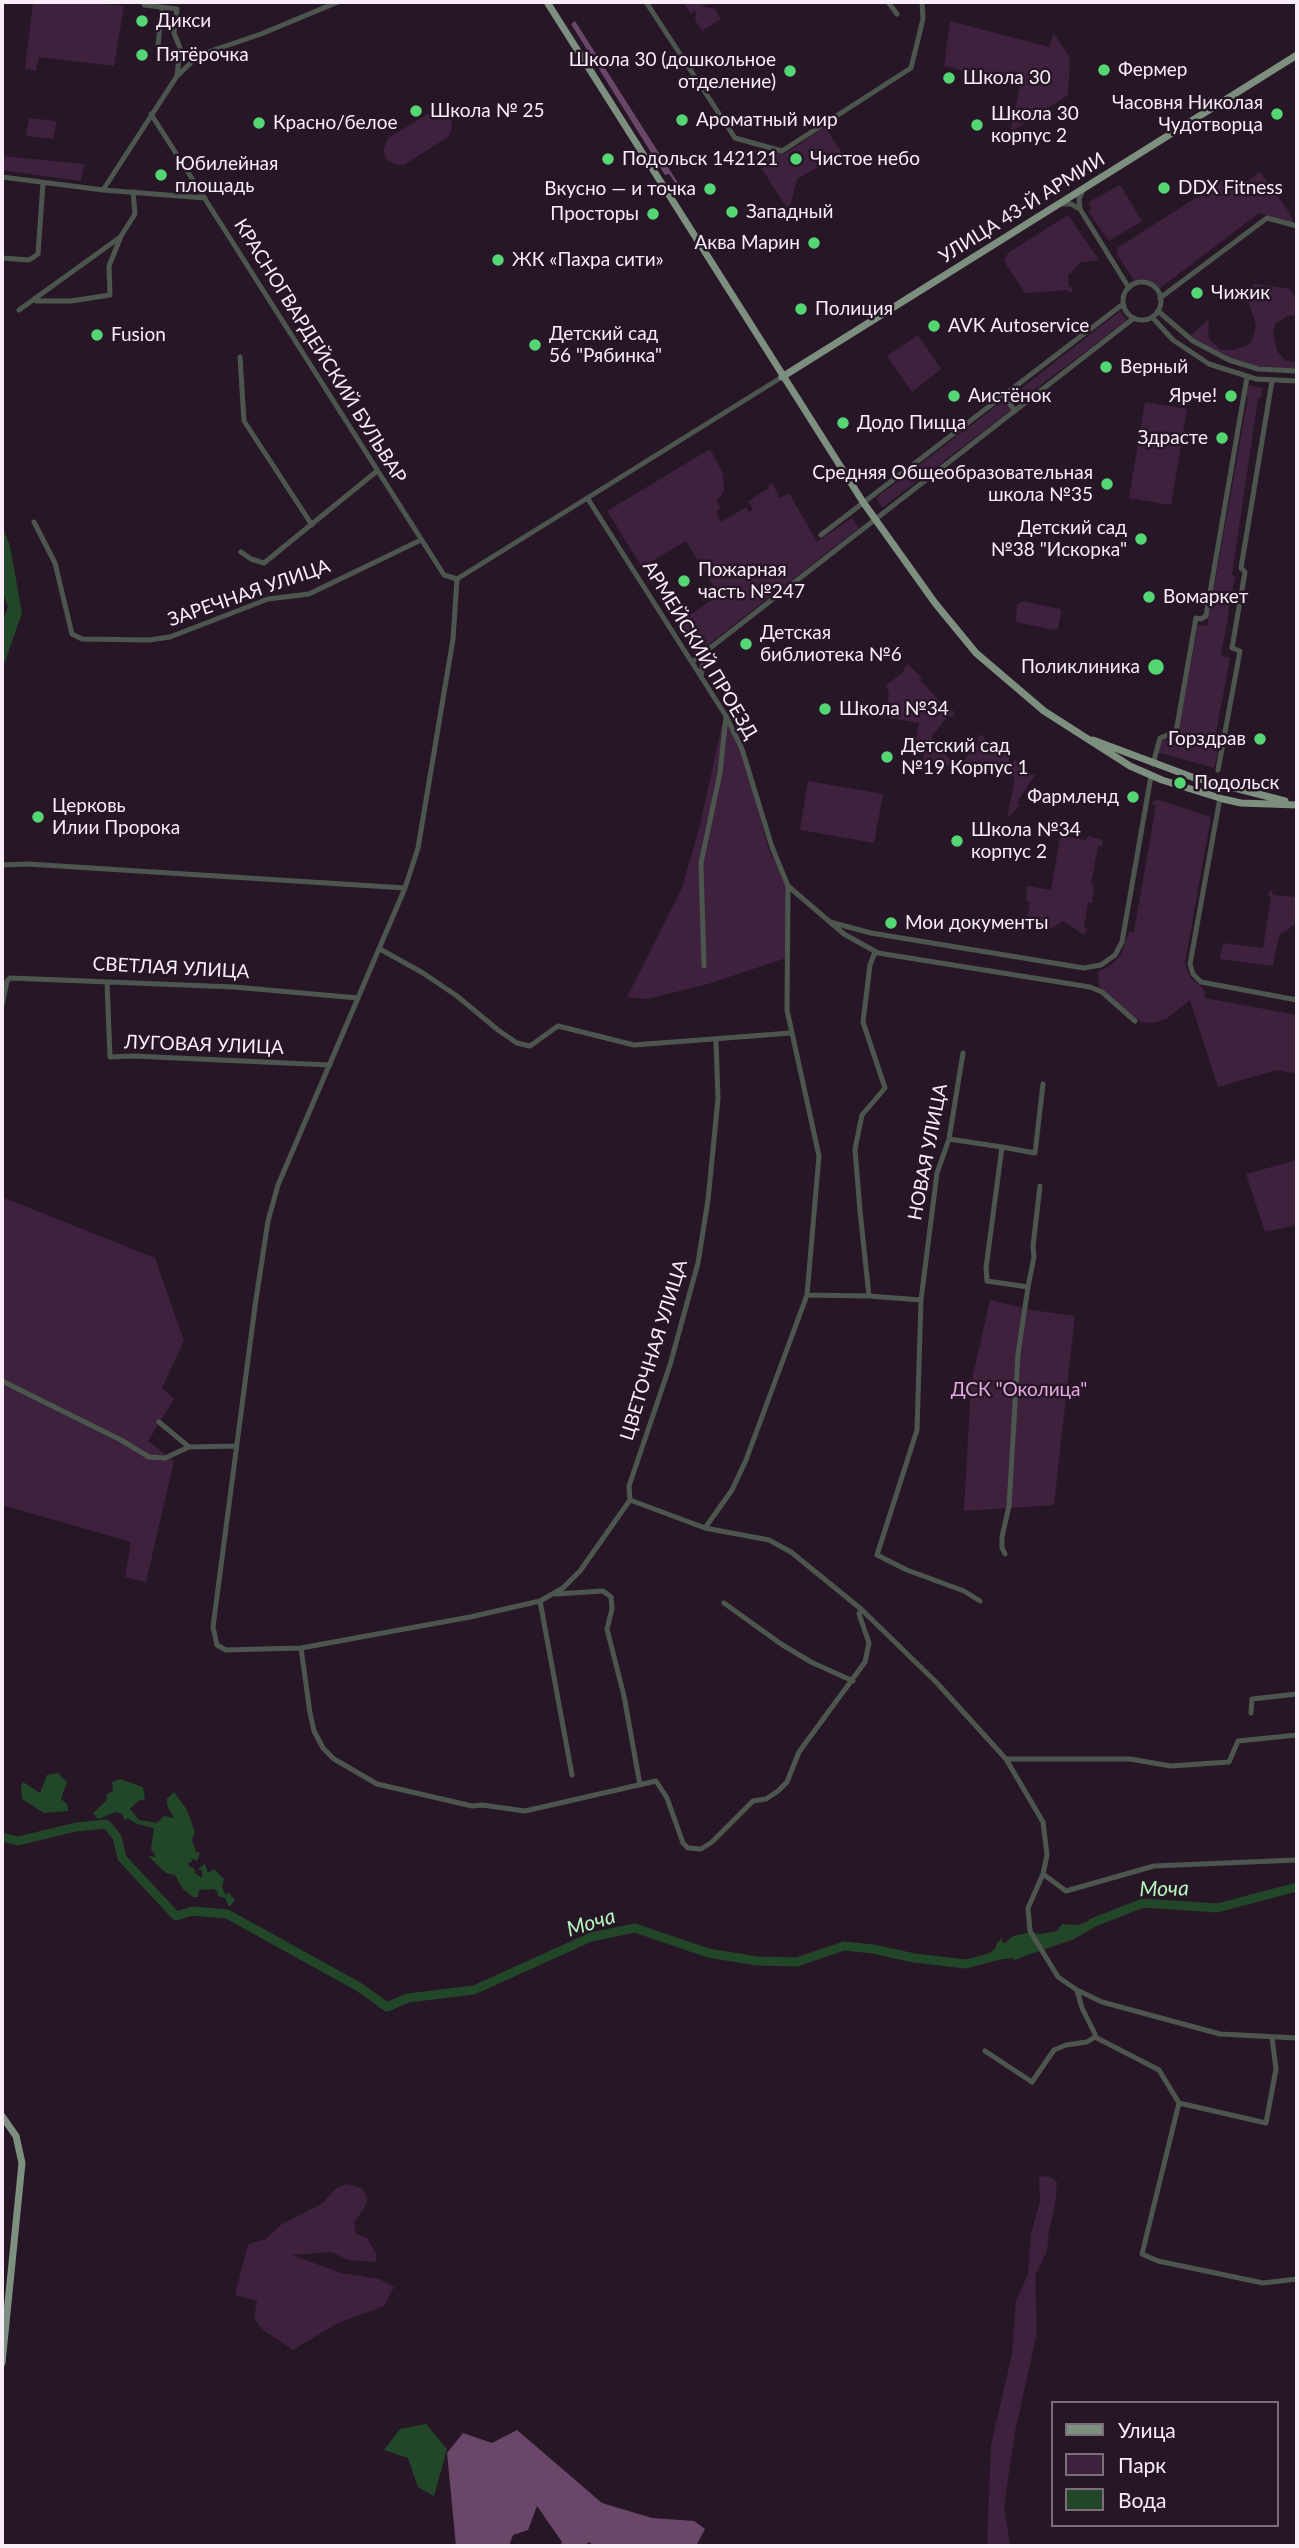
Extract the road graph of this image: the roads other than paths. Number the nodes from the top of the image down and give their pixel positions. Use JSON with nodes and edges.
{"nodes":[{"id":1,"x":144,"y":2,"type":"edge"},
{"id":2,"x":338,"y":2,"type":"edge"},
{"id":3,"x":547,"y":2,"type":"edge"},
{"id":4,"x":646,"y":2,"type":"edge"},
{"id":5,"x":888,"y":2,"type":"edge"},
{"id":6,"x":922,"y":2,"type":"edge"},
{"id":7,"x":162,"y":7,"type":"junction"},
{"id":8,"x":897,"y":14,"type":"dead end"},
{"id":9,"x":158,"y":45,"type":"dead end"},
{"id":10,"x":1297,"y":55,"type":"edge"},
{"id":11,"x":177,"y":76,"type":"junction"},
{"id":12,"x":151,"y":114,"type":"junction"},
{"id":13,"x":2,"y":177,"type":"edge"},
{"id":14,"x":43,"y":183,"type":"junction"},
{"id":15,"x":1084,"y":188,"type":"junction"},
{"id":16,"x":103,"y":190,"type":"junction"},
{"id":17,"x":133,"y":192,"type":"junction"},
{"id":18,"x":205,"y":198,"type":"junction"},
{"id":19,"x":1059,"y":204,"type":"junction"},
{"id":20,"x":1080,"y":209,"type":"junction"},
{"id":21,"x":1297,"y":226,"type":"edge"},
{"id":22,"x":121,"y":236,"type":"junction"},
{"id":23,"x":2,"y":258,"type":"edge"},
{"id":24,"x":1129,"y":288,"type":"junction"},
{"id":25,"x":1160,"y":298,"type":"junction"},
{"id":26,"x":35,"y":299,"type":"junction"},
{"id":27,"x":1124,"y":304,"type":"junction"},
{"id":28,"x":19,"y":310,"type":"dead end"},
{"id":29,"x":1158,"y":311,"type":"junction"},
{"id":30,"x":1152,"y":317,"type":"junction"},
{"id":31,"x":1135,"y":318,"type":"junction"},
{"id":32,"x":240,"y":357,"type":"dead end"},
{"id":33,"x":1229,"y":360,"type":"junction"},
{"id":34,"x":774,"y":364,"type":"junction"},
{"id":35,"x":799,"y":366,"type":"junction"},
{"id":36,"x":1226,"y":371,"type":"junction"},
{"id":37,"x":1295,"y":371,"type":"edge"},
{"id":38,"x":782,"y":377,"type":"junction"},
{"id":39,"x":1247,"y":377,"type":"junction"},
{"id":40,"x":1272,"y":382,"type":"junction"},
{"id":41,"x":1295,"y":382,"type":"edge"},
{"id":42,"x":1004,"y":396,"type":"junction"},
{"id":43,"x":1015,"y":411,"type":"junction"},
{"id":44,"x":377,"y":471,"type":"junction"},
{"id":45,"x":588,"y":499,"type":"junction"},
{"id":46,"x":863,"y":502,"type":"junction"},
{"id":47,"x":875,"y":519,"type":"junction"},
{"id":48,"x":34,"y":522,"type":"dead end"},
{"id":49,"x":312,"y":525,"type":"junction"},
{"id":50,"x":821,"y":535,"type":"dead end"},
{"id":51,"x":421,"y":540,"type":"junction"},
{"id":52,"x":241,"y":552,"type":"dead end"},
{"id":53,"x":457,"y":579,"type":"junction"},
{"id":54,"x":705,"y":652,"type":"junction"},
{"id":55,"x":692,"y":662,"type":"junction"},
{"id":56,"x":701,"y":676,"type":"junction"},
{"id":57,"x":726,"y":716,"type":"junction"},
{"id":58,"x":1076,"y":733,"type":"junction"},
{"id":59,"x":1131,"y":755,"type":"junction"},
{"id":60,"x":1153,"y":764,"type":"junction"},
{"id":61,"x":1128,"y":765,"type":"junction"},
{"id":62,"x":1218,"y":770,"type":"dead end"},
{"id":63,"x":1151,"y":776,"type":"junction"},
{"id":64,"x":1246,"y":790,"type":"junction"},
{"id":65,"x":1220,"y":798,"type":"junction"},
{"id":66,"x":1241,"y":803,"type":"junction"},
{"id":67,"x":1297,"y":804,"type":"edge"},
{"id":68,"x":2,"y":866,"type":"edge"},
{"id":69,"x":788,"y":886,"type":"junction"},
{"id":70,"x":405,"y":888,"type":"junction"},
{"id":71,"x":829,"y":922,"type":"junction"},
{"id":72,"x":380,"y":949,"type":"junction"},
{"id":73,"x":874,"y":952,"type":"junction"},
{"id":74,"x":704,"y":966,"type":"dead end"},
{"id":75,"x":107,"y":982,"type":"junction"},
{"id":76,"x":358,"y":998,"type":"junction"},
{"id":77,"x":1297,"y":1000,"type":"edge"},
{"id":78,"x":2,"y":1005,"type":"edge"},
{"id":79,"x":1135,"y":1021,"type":"dead end"},
{"id":80,"x":791,"y":1033,"type":"junction"},
{"id":81,"x":716,"y":1041,"type":"junction"},
{"id":82,"x":963,"y":1053,"type":"dead end"},
{"id":83,"x":330,"y":1065,"type":"junction"},
{"id":84,"x":1043,"y":1084,"type":"dead end"},
{"id":85,"x":949,"y":1139,"type":"junction"},
{"id":86,"x":1002,"y":1147,"type":"junction"},
{"id":87,"x":1040,"y":1186,"type":"dead end"},
{"id":88,"x":1028,"y":1287,"type":"junction"},
{"id":89,"x":807,"y":1295,"type":"junction"},
{"id":90,"x":869,"y":1296,"type":"junction"},
{"id":91,"x":921,"y":1300,"type":"junction"},
{"id":92,"x":2,"y":1381,"type":"edge"},
{"id":93,"x":159,"y":1422,"type":"dead end"},
{"id":94,"x":236,"y":1446,"type":"junction"},
{"id":95,"x":189,"y":1447,"type":"junction"},
{"id":96,"x":629,"y":1500,"type":"junction"},
{"id":97,"x":705,"y":1528,"type":"junction"},
{"id":98,"x":1005,"y":1553,"type":"dead end"},
{"id":99,"x":553,"y":1594,"type":"junction"},
{"id":100,"x":540,"y":1601,"type":"junction"},
{"id":101,"x":980,"y":1601,"type":"dead end"},
{"id":102,"x":724,"y":1602,"type":"dead end"},
{"id":103,"x":861,"y":1609,"type":"junction"},
{"id":104,"x":301,"y":1648,"type":"junction"},
{"id":105,"x":853,"y":1681,"type":"junction"},
{"id":106,"x":1297,"y":1694,"type":"edge"},
{"id":107,"x":1251,"y":1713,"type":"dead end"},
{"id":108,"x":1297,"y":1735,"type":"edge"},
{"id":109,"x":1006,"y":1759,"type":"junction"},
{"id":110,"x":572,"y":1775,"type":"dead end"},
{"id":111,"x":640,"y":1785,"type":"junction"},
{"id":112,"x":1297,"y":1860,"type":"edge"},
{"id":113,"x":1043,"y":1874,"type":"junction"},
{"id":114,"x":1077,"y":1990,"type":"junction"},
{"id":115,"x":1095,"y":2037,"type":"junction"},
{"id":116,"x":1272,"y":2038,"type":"junction"},
{"id":117,"x":1297,"y":2038,"type":"edge"},
{"id":118,"x":985,"y":2051,"type":"dead end"},
{"id":119,"x":1179,"y":2103,"type":"junction"},
{"id":120,"x":2,"y":2116,"type":"edge"},
{"id":121,"x":1297,"y":2279,"type":"edge"},
{"id":122,"x":2,"y":2363,"type":"edge"}],
"edges":[{"from":1,"to":7,"type":"street"},
{"from":2,"to":11,"type":"street"},
{"from":3,"to":34,"type":"main road"},
{"from":4,"to":6,"type":"street"},
{"from":5,"to":8,"type":"street"},
{"from":7,"to":9,"type":"street"},
{"from":7,"to":11,"type":"street"},
{"from":10,"to":15,"type":"main road","name":"УЛИЦА 43-Й АРМИИ"},
{"from":11,"to":12,"type":"street"},
{"from":12,"to":16,"type":"street"},
{"from":12,"to":18,"type":"street","name":"КРАСНОГВАРДЕЙСКИЙ БУЛЬВАР"},
{"from":13,"to":14,"type":"street"},
{"from":14,"to":16,"type":"street"},
{"from":14,"to":23,"type":"street"},
{"from":15,"to":19,"type":"main road","name":"УЛИЦА 43-Й АРМИИ"},
{"from":15,"to":20,"type":"street"},
{"from":16,"to":17,"type":"street"},
{"from":17,"to":18,"type":"street"},
{"from":17,"to":22,"type":"street"},
{"from":18,"to":44,"type":"street","name":"КРАСНОГВАРДЕЙСКИЙ БУЛЬВАР"},
{"from":19,"to":20,"type":"street"},
{"from":19,"to":35,"type":"main road","name":"УЛИЦА 43-Й АРМИИ"},
{"from":20,"to":24,"type":"street"},
{"from":21,"to":25,"type":"street"},
{"from":22,"to":26,"type":"street"},
{"from":22,"to":26,"type":"street"},
{"from":24,"to":25,"type":"street"},
{"from":24,"to":27,"type":"street"},
{"from":25,"to":29,"type":"street"},
{"from":26,"to":28,"type":"street"},
{"from":27,"to":31,"type":"street"},
{"from":27,"to":42,"type":"street"},
{"from":29,"to":30,"type":"street"},
{"from":29,"to":33,"type":"street"},
{"from":30,"to":31,"type":"street"},
{"from":30,"to":36,"type":"street"},
{"from":31,"to":43,"type":"street"},
{"from":32,"to":49,"type":"street"},
{"from":33,"to":36,"type":"street"},
{"from":33,"to":37,"type":"street"},
{"from":34,"to":35,"type":"main road"},
{"from":34,"to":38,"type":"main road"},
{"from":35,"to":38,"type":"main road","name":"УЛИЦА 43-Й АРМИИ"},
{"from":36,"to":39,"type":"street"},
{"from":37,"to":41,"type":"street"},
{"from":38,"to":45,"type":"street","name":"УЛИЦА 43-Й АРМИИ"},
{"from":38,"to":46,"type":"main road"},
{"from":39,"to":40,"type":"street"},
{"from":39,"to":60,"type":"street"},
{"from":40,"to":41,"type":"street"},
{"from":40,"to":62,"type":"street"},
{"from":42,"to":43,"type":"street"},
{"from":42,"to":46,"type":"street"},
{"from":43,"to":47,"type":"street"},
{"from":44,"to":49,"type":"street"},
{"from":44,"to":51,"type":"street","name":"КРАСНОГВАРДЕЙСКИЙ БУЛЬВАР"},
{"from":45,"to":53,"type":"street","name":"УЛИЦА 43-Й АРМИИ"},
{"from":45,"to":55,"type":"street","name":"АРМЕЙСКИЙ ПРОЕЗД"},
{"from":46,"to":47,"type":"main road"},
{"from":46,"to":50,"type":"street"},
{"from":47,"to":54,"type":"street"},
{"from":47,"to":58,"type":"main road"},
{"from":48,"to":51,"type":"street","name":"ЗАРЕЧНАЯ УЛИЦА"},
{"from":49,"to":52,"type":"street"},
{"from":51,"to":53,"type":"street","name":"КРАСНОГВАРДЕЙСКИЙ БУЛЬВАР"},
{"from":53,"to":70,"type":"street"},
{"from":54,"to":55,"type":"street"},
{"from":54,"to":56,"type":"street"},
{"from":55,"to":56,"type":"street","name":"АРМЕЙСКИЙ ПРОЕЗД"},
{"from":56,"to":57,"type":"street","name":"АРМЕЙСКИЙ ПРОЕЗД"},
{"from":57,"to":69,"type":"street","name":"АРМЕЙСКИЙ ПРОЕЗД"},
{"from":57,"to":74,"type":"street"},
{"from":58,"to":59,"type":"main road"},
{"from":58,"to":61,"type":"main road"},
{"from":59,"to":60,"type":"main road"},
{"from":59,"to":61,"type":"main road"},
{"from":60,"to":64,"type":"main road"},
{"from":61,"to":63,"type":"main road"},
{"from":63,"to":65,"type":"main road"},
{"from":63,"to":71,"type":"street","name":"АРМЕЙСКИЙ ПРОЕЗД"},
{"from":64,"to":66,"type":"main road"},
{"from":64,"to":67,"type":"main road"},
{"from":65,"to":66,"type":"main road"},
{"from":65,"to":77,"type":"street"},
{"from":66,"to":67,"type":"main road"},
{"from":68,"to":70,"type":"street"},
{"from":69,"to":71,"type":"street","name":"АРМЕЙСКИЙ ПРОЕЗД"},
{"from":69,"to":80,"type":"street"},
{"from":70,"to":72,"type":"street"},
{"from":71,"to":73,"type":"street"},
{"from":72,"to":76,"type":"street"},
{"from":72,"to":81,"type":"street"},
{"from":73,"to":79,"type":"street"},
{"from":73,"to":90,"type":"street"},
{"from":75,"to":76,"type":"street","name":"СВЕТЛАЯ УЛИЦА"},
{"from":75,"to":78,"type":"street","name":"СВЕТЛАЯ УЛИЦА"},
{"from":75,"to":83,"type":"street","name":"ЛУГОВАЯ УЛИЦА"},
{"from":76,"to":83,"type":"street"},
{"from":80,"to":81,"type":"street"},
{"from":80,"to":89,"type":"street"},
{"from":81,"to":96,"type":"street","name":"ЦВЕТОЧНАЯ УЛИЦА"},
{"from":82,"to":85,"type":"street","name":"НОВАЯ УЛИЦА"},
{"from":83,"to":94,"type":"street"},
{"from":84,"to":86,"type":"street"},
{"from":85,"to":86,"type":"street"},
{"from":85,"to":91,"type":"street","name":"НОВАЯ УЛИЦА"},
{"from":86,"to":88,"type":"street"},
{"from":87,"to":88,"type":"street"},
{"from":88,"to":98,"type":"street"},
{"from":89,"to":90,"type":"street"},
{"from":89,"to":97,"type":"street"},
{"from":90,"to":91,"type":"street"},
{"from":91,"to":101,"type":"street","name":"НОВАЯ УЛИЦА"},
{"from":92,"to":95,"type":"street"},
{"from":93,"to":95,"type":"street"},
{"from":94,"to":95,"type":"street"},
{"from":94,"to":104,"type":"street"},
{"from":96,"to":97,"type":"street"},
{"from":96,"to":99,"type":"street"},
{"from":97,"to":103,"type":"street"},
{"from":99,"to":100,"type":"street"},
{"from":99,"to":111,"type":"street"},
{"from":100,"to":104,"type":"street"},
{"from":100,"to":110,"type":"street"},
{"from":102,"to":105,"type":"street"},
{"from":103,"to":105,"type":"street"},
{"from":103,"to":109,"type":"street"},
{"from":104,"to":111,"type":"street"},
{"from":105,"to":111,"type":"street"},
{"from":106,"to":107,"type":"street"},
{"from":108,"to":109,"type":"street"},
{"from":109,"to":113,"type":"street"},
{"from":112,"to":113,"type":"street"},
{"from":113,"to":114,"type":"street"},
{"from":114,"to":115,"type":"street"},
{"from":114,"to":116,"type":"street"},
{"from":115,"to":118,"type":"street"},
{"from":115,"to":119,"type":"street"},
{"from":116,"to":117,"type":"street"},
{"from":116,"to":119,"type":"street"},
{"from":119,"to":121,"type":"street"},
{"from":120,"to":122,"type":"main road"}]}
